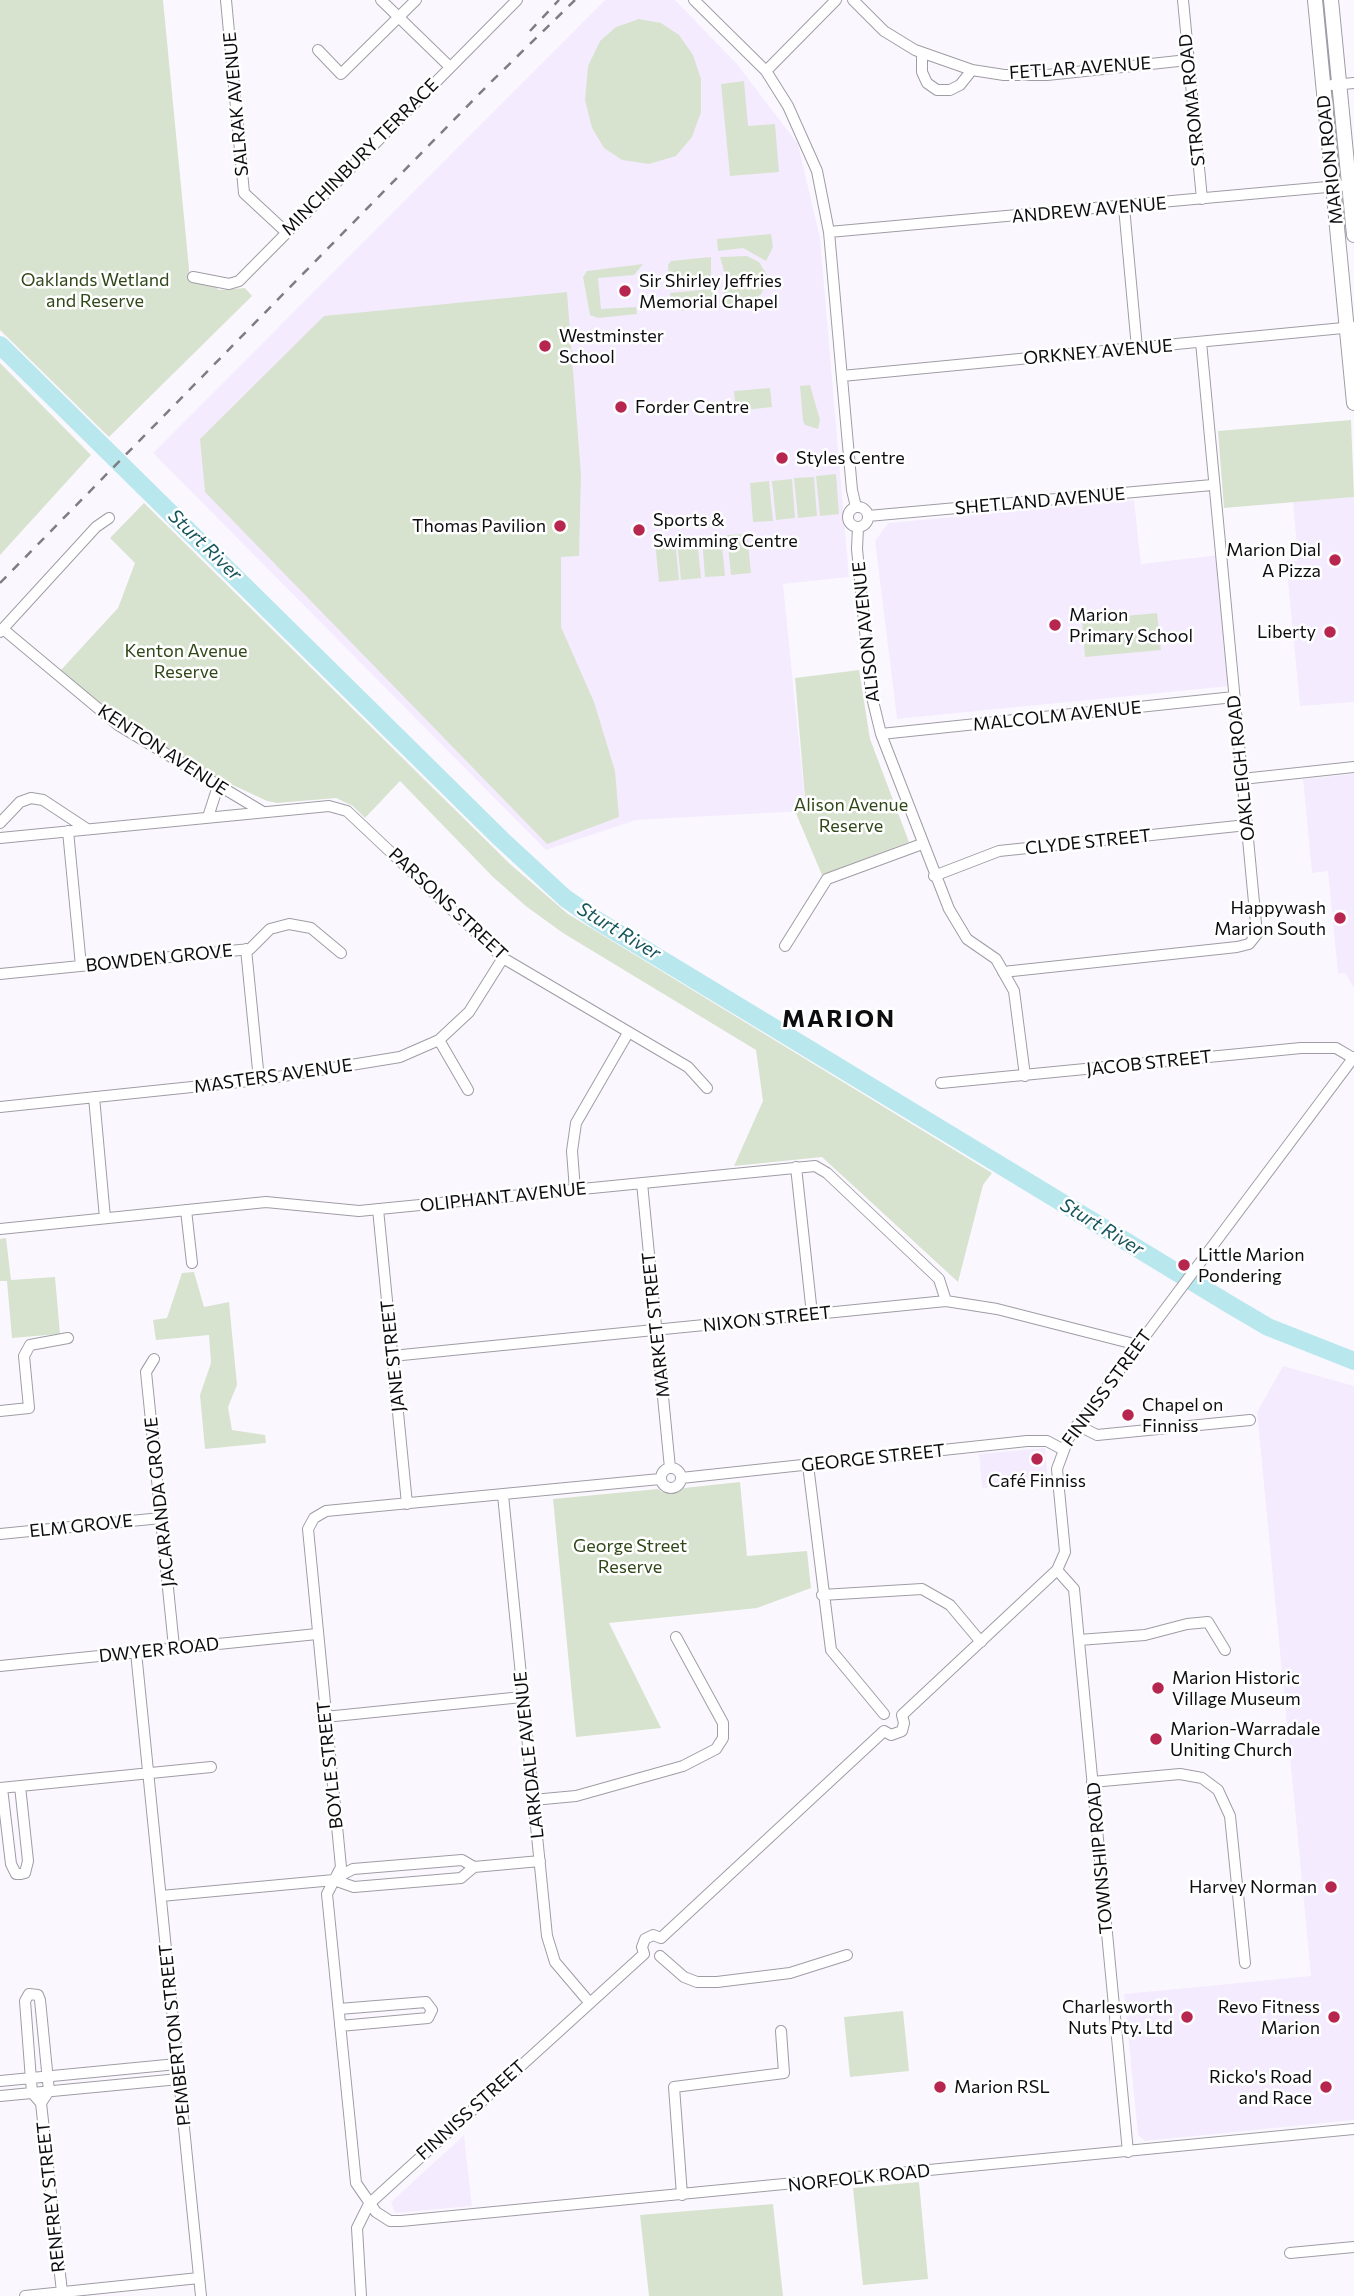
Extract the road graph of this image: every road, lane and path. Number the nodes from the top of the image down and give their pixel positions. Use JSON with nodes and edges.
{"nodes":[{"id":1,"x":226,"y":0,"type":"edge"},
{"id":2,"x":381,"y":0,"type":"edge"},
{"id":3,"x":416,"y":0,"type":"edge"},
{"id":4,"x":517,"y":0,"type":"edge"},
{"id":5,"x":694,"y":0,"type":"edge"},
{"id":6,"x":836,"y":0,"type":"edge"},
{"id":7,"x":853,"y":0,"type":"edge"},
{"id":8,"x":1183,"y":0,"type":"edge"},
{"id":9,"x":1315,"y":0,"type":"edge"},
{"id":10,"x":1332,"y":0,"type":"edge"},
{"id":11,"x":399,"y":18,"type":"junction"},
{"id":12,"x":318,"y":50,"type":"dead end"},
{"id":13,"x":922,"y":53,"type":"junction"},
{"id":14,"x":1188,"y":60,"type":"junction"},
{"id":15,"x":450,"y":66,"type":"junction"},
{"id":16,"x":972,"y":70,"type":"junction"},
{"id":17,"x":766,"y":71,"type":"junction"},
{"id":18,"x":1347,"y":84,"type":"edge"},
{"id":19,"x":1323,"y":86,"type":"junction"},
{"id":20,"x":1349,"y":185,"type":"junction"},
{"id":21,"x":1332,"y":187,"type":"junction"},
{"id":22,"x":1202,"y":199,"type":"junction"},
{"id":23,"x":1124,"y":207,"type":"junction"},
{"id":24,"x":1354,"y":228,"type":"edge"},
{"id":25,"x":1337,"y":229,"type":"junction"},
{"id":26,"x":286,"y":232,"type":"junction"},
{"id":27,"x":830,"y":232,"type":"junction"},
{"id":28,"x":1354,"y":235,"type":"edge"},
{"id":29,"x":193,"y":277,"type":"dead end"},
{"id":30,"x":1351,"y":328,"type":"edge"},
{"id":31,"x":1201,"y":342,"type":"junction"},
{"id":32,"x":1137,"y":348,"type":"junction"},
{"id":33,"x":842,"y":376,"type":"junction"},
{"id":34,"x":1354,"y":403,"type":"edge"},
{"id":35,"x":1212,"y":485,"type":"junction"},
{"id":36,"x":856,"y":507,"type":"junction"},
{"id":37,"x":868,"y":516,"type":"junction"},
{"id":38,"x":109,"y":517,"type":"dead end"},
{"id":39,"x":858,"y":527,"type":"junction"},
{"id":40,"x":1,"y":631,"type":"edge"},
{"id":41,"x":1234,"y":698,"type":"junction"},
{"id":42,"x":881,"y":734,"type":"junction"},
{"id":43,"x":1354,"y":767,"type":"edge"},
{"id":44,"x":1242,"y":779,"type":"junction"},
{"id":45,"x":218,"y":786,"type":"junction"},
{"id":46,"x":263,"y":812,"type":"junction"},
{"id":47,"x":208,"y":817,"type":"junction"},
{"id":48,"x":0,"y":823,"type":"edge"},
{"id":49,"x":1247,"y":825,"type":"junction"},
{"id":50,"x":87,"y":829,"type":"junction"},
{"id":51,"x":68,"y":831,"type":"junction"},
{"id":52,"x":0,"y":838,"type":"edge"},
{"id":53,"x":922,"y":844,"type":"junction"},
{"id":54,"x":934,"y":876,"type":"junction"},
{"id":55,"x":785,"y":946,"type":"dead end"},
{"id":56,"x":246,"y":949,"type":"junction"},
{"id":57,"x":341,"y":953,"type":"dead end"},
{"id":58,"x":503,"y":958,"type":"junction"},
{"id":59,"x":81,"y":966,"type":"junction"},
{"id":60,"x":1003,"y":972,"type":"junction"},
{"id":61,"x":0,"y":974,"type":"edge"},
{"id":62,"x":628,"y":1033,"type":"junction"},
{"id":63,"x":439,"y":1040,"type":"junction"},
{"id":64,"x":1354,"y":1058,"type":"edge"},
{"id":65,"x":1025,"y":1076,"type":"junction"},
{"id":66,"x":258,"y":1080,"type":"junction"},
{"id":67,"x":941,"y":1083,"type":"dead end"},
{"id":68,"x":707,"y":1088,"type":"dead end"},
{"id":69,"x":468,"y":1090,"type":"dead end"},
{"id":70,"x":94,"y":1097,"type":"junction"},
{"id":71,"x":0,"y":1107,"type":"edge"},
{"id":72,"x":796,"y":1167,"type":"junction"},
{"id":73,"x":642,"y":1183,"type":"junction"},
{"id":74,"x":575,"y":1190,"type":"junction"},
{"id":75,"x":378,"y":1209,"type":"junction"},
{"id":76,"x":186,"y":1210,"type":"junction"},
{"id":77,"x":105,"y":1218,"type":"junction"},
{"id":78,"x":0,"y":1229,"type":"edge"},
{"id":79,"x":192,"y":1263,"type":"dead end"},
{"id":80,"x":946,"y":1301,"type":"junction"},
{"id":81,"x":812,"y":1314,"type":"junction"},
{"id":82,"x":657,"y":1329,"type":"junction"},
{"id":83,"x":68,"y":1338,"type":"dead end"},
{"id":84,"x":1138,"y":1345,"type":"junction"},
{"id":85,"x":392,"y":1356,"type":"junction"},
{"id":86,"x":154,"y":1359,"type":"dead end"},
{"id":87,"x":0,"y":1411,"type":"edge"},
{"id":88,"x":1250,"y":1420,"type":"dead end"},
{"id":89,"x":1077,"y":1425,"type":"junction"},
{"id":90,"x":1062,"y":1449,"type":"junction"},
{"id":91,"x":808,"y":1465,"type":"junction"},
{"id":92,"x":670,"y":1468,"type":"junction"},
{"id":93,"x":681,"y":1478,"type":"junction"},
{"id":94,"x":660,"y":1479,"type":"junction"},
{"id":95,"x":503,"y":1495,"type":"junction"},
{"id":96,"x":407,"y":1504,"type":"junction"},
{"id":97,"x":161,"y":1518,"type":"junction"},
{"id":98,"x":0,"y":1534,"type":"edge"},
{"id":99,"x":1058,"y":1570,"type":"junction"},
{"id":100,"x":822,"y":1595,"type":"junction"},
{"id":101,"x":317,"y":1634,"type":"junction"},
{"id":102,"x":676,"y":1637,"type":"dead end"},
{"id":103,"x":1079,"y":1640,"type":"junction"},
{"id":104,"x":981,"y":1642,"type":"junction"},
{"id":105,"x":174,"y":1647,"type":"junction"},
{"id":106,"x":1225,"y":1650,"type":"dead end"},
{"id":107,"x":136,"y":1652,"type":"junction"},
{"id":108,"x":0,"y":1666,"type":"edge"},
{"id":109,"x":522,"y":1697,"type":"junction"},
{"id":110,"x":884,"y":1714,"type":"junction"},
{"id":111,"x":902,"y":1716,"type":"junction"},
{"id":112,"x":325,"y":1717,"type":"junction"},
{"id":113,"x":884,"y":1731,"type":"junction"},
{"id":114,"x":211,"y":1767,"type":"dead end"},
{"id":115,"x":149,"y":1773,"type":"junction"},
{"id":116,"x":1092,"y":1782,"type":"junction"},
{"id":117,"x":20,"y":1786,"type":"junction"},
{"id":118,"x":1,"y":1788,"type":"edge"},
{"id":119,"x":533,"y":1800,"type":"junction"},
{"id":120,"x":540,"y":1861,"type":"junction"},
{"id":121,"x":474,"y":1867,"type":"junction"},
{"id":122,"x":334,"y":1880,"type":"junction"},
{"id":123,"x":162,"y":1896,"type":"junction"},
{"id":124,"x":661,"y":1938,"type":"junction"},
{"id":125,"x":644,"y":1954,"type":"junction"},
{"id":126,"x":660,"y":1955,"type":"junction"},
{"id":127,"x":847,"y":1955,"type":"dead end"},
{"id":128,"x":1245,"y":1964,"type":"dead end"},
{"id":129,"x":589,"y":2002,"type":"junction"},
{"id":130,"x":339,"y":2009,"type":"junction"},
{"id":131,"x":340,"y":2026,"type":"junction"},
{"id":132,"x":781,"y":2031,"type":"dead end"},
{"id":133,"x":177,"y":2064,"type":"junction"},
{"id":134,"x":48,"y":2077,"type":"junction"},
{"id":135,"x":31,"y":2078,"type":"junction"},
{"id":136,"x":179,"y":2079,"type":"junction"},
{"id":137,"x":0,"y":2081,"type":"edge"},
{"id":138,"x":49,"y":2091,"type":"junction"},
{"id":139,"x":32,"y":2093,"type":"junction"},
{"id":140,"x":0,"y":2096,"type":"edge"},
{"id":141,"x":41,"y":2103,"type":"junction"},
{"id":142,"x":1354,"y":2129,"type":"edge"},
{"id":143,"x":1128,"y":2152,"type":"junction"},
{"id":144,"x":682,"y":2195,"type":"junction"},
{"id":145,"x":369,"y":2204,"type":"junction"},
{"id":146,"x":1354,"y":2247,"type":"edge"},
{"id":147,"x":1290,"y":2253,"type":"dead end"},
{"id":148,"x":199,"y":2278,"type":"junction"},
{"id":149,"x":62,"y":2292,"type":"junction"},
{"id":150,"x":24,"y":2296,"type":"edge"},
{"id":151,"x":201,"y":2296,"type":"edge"},
{"id":152,"x":361,"y":2296,"type":"edge"}],
"edges":[{"from":1,"to":26,"type":"street","name":"SALRAK AVENUE"},
{"from":2,"to":11,"type":"street"},
{"from":3,"to":11,"type":"street"},
{"from":4,"to":15,"type":"street","name":"MINCHINBURY TERRACE"},
{"from":5,"to":17,"type":"street"},
{"from":6,"to":17,"type":"street"},
{"from":7,"to":13,"type":"street","name":"FETLAR AVENUE"},
{"from":8,"to":14,"type":"street","name":"STROMA ROAD"},
{"from":9,"to":19,"type":"main road","name":"MARION ROAD"},
{"from":10,"to":18,"type":"main road","name":"MARION ROAD"},
{"from":11,"to":12,"type":"street"},
{"from":11,"to":15,"type":"street"},
{"from":13,"to":16,"type":"street","name":"FETLAR AVENUE"},
{"from":13,"to":16,"type":"street"},
{"from":14,"to":16,"type":"street","name":"FETLAR AVENUE"},
{"from":14,"to":22,"type":"street","name":"STROMA ROAD"},
{"from":15,"to":26,"type":"street","name":"MINCHINBURY TERRACE"},
{"from":17,"to":27,"type":"street"},
{"from":18,"to":19,"type":"street"},
{"from":18,"to":20,"type":"main road","name":"MARION ROAD"},
{"from":19,"to":21,"type":"main road","name":"MARION ROAD"},
{"from":20,"to":21,"type":"street","name":"ANDREW AVENUE"},
{"from":20,"to":24,"type":"main road","name":"MARION ROAD"},
{"from":21,"to":22,"type":"street","name":"ANDREW AVENUE"},
{"from":21,"to":25,"type":"main road","name":"MARION ROAD"},
{"from":22,"to":23,"type":"street","name":"ANDREW AVENUE"},
{"from":23,"to":27,"type":"street","name":"ANDREW AVENUE"},
{"from":23,"to":32,"type":"street"},
{"from":24,"to":25,"type":"street"},
{"from":24,"to":28,"type":"main road","name":"MARION ROAD"},
{"from":25,"to":30,"type":"main road","name":"MARION ROAD"},
{"from":26,"to":29,"type":"street","name":"MINCHINBURY TERRACE"},
{"from":27,"to":33,"type":"street"},
{"from":30,"to":31,"type":"street","name":"ORKNEY AVENUE"},
{"from":30,"to":34,"type":"main road","name":"MARION ROAD"},
{"from":31,"to":32,"type":"street","name":"ORKNEY AVENUE"},
{"from":31,"to":35,"type":"street","name":"OAKLEIGH ROAD"},
{"from":32,"to":33,"type":"street","name":"ORKNEY AVENUE"},
{"from":33,"to":36,"type":"street"},
{"from":35,"to":37,"type":"street","name":"SHETLAND AVENUE"},
{"from":35,"to":41,"type":"street","name":"OAKLEIGH ROAD"},
{"from":36,"to":37,"type":"street"},
{"from":36,"to":39,"type":"street"},
{"from":37,"to":39,"type":"street"},
{"from":38,"to":40,"type":"street"},
{"from":39,"to":42,"type":"street","name":"ALISON AVENUE"},
{"from":40,"to":45,"type":"street","name":"KENTON AVENUE"},
{"from":41,"to":42,"type":"street","name":"MALCOLM AVENUE"},
{"from":41,"to":44,"type":"street","name":"OAKLEIGH ROAD"},
{"from":42,"to":53,"type":"street","name":"ALISON AVENUE"},
{"from":43,"to":44,"type":"street"},
{"from":44,"to":49,"type":"street","name":"OAKLEIGH ROAD"},
{"from":45,"to":46,"type":"street","name":"KENTON AVENUE"},
{"from":45,"to":47,"type":"street"},
{"from":46,"to":47,"type":"street","name":"PARSONS STREET"},
{"from":46,"to":58,"type":"street","name":"PARSONS STREET"},
{"from":47,"to":50,"type":"street","name":"PARSONS STREET"},
{"from":48,"to":50,"type":"street"},
{"from":49,"to":54,"type":"street","name":"CLYDE STREET"},
{"from":49,"to":60,"type":"street","name":"OAKLEIGH ROAD"},
{"from":50,"to":51,"type":"street","name":"PARSONS STREET"},
{"from":51,"to":52,"type":"street","name":"PARSONS STREET"},
{"from":51,"to":59,"type":"street"},
{"from":53,"to":54,"type":"street","name":"ALISON AVENUE"},
{"from":53,"to":55,"type":"street"},
{"from":54,"to":60,"type":"street","name":"ALISON AVENUE"},
{"from":56,"to":57,"type":"street","name":"BOWDEN GROVE"},
{"from":56,"to":59,"type":"street","name":"BOWDEN GROVE"},
{"from":56,"to":66,"type":"street"},
{"from":58,"to":62,"type":"street","name":"PARSONS STREET"},
{"from":58,"to":63,"type":"street","name":"MASTERS AVENUE"},
{"from":59,"to":61,"type":"street","name":"BOWDEN GROVE"},
{"from":60,"to":65,"type":"street","name":"ALISON AVENUE"},
{"from":62,"to":68,"type":"street","name":"PARSONS STREET"},
{"from":62,"to":74,"type":"street"},
{"from":63,"to":66,"type":"street","name":"MASTERS AVENUE"},
{"from":63,"to":69,"type":"street"},
{"from":64,"to":65,"type":"street","name":"JACOB STREET"},
{"from":64,"to":84,"type":"street","name":"FINNISS STREET"},
{"from":65,"to":67,"type":"street","name":"JACOB STREET"},
{"from":66,"to":70,"type":"street","name":"MASTERS AVENUE"},
{"from":70,"to":71,"type":"street","name":"MASTERS AVENUE"},
{"from":70,"to":77,"type":"street"},
{"from":72,"to":73,"type":"street","name":"OLIPHANT AVENUE"},
{"from":72,"to":80,"type":"street","name":"OLIPHANT AVENUE"},
{"from":72,"to":81,"type":"street"},
{"from":73,"to":74,"type":"street","name":"OLIPHANT AVENUE"},
{"from":73,"to":82,"type":"street","name":"MARKET STREET"},
{"from":74,"to":75,"type":"street","name":"OLIPHANT AVENUE"},
{"from":75,"to":76,"type":"street","name":"OLIPHANT AVENUE"},
{"from":75,"to":85,"type":"street","name":"JANE STREET"},
{"from":76,"to":77,"type":"street","name":"OLIPHANT AVENUE"},
{"from":76,"to":79,"type":"street"},
{"from":77,"to":78,"type":"street","name":"OLIPHANT AVENUE"},
{"from":80,"to":81,"type":"street","name":"NIXON STREET"},
{"from":80,"to":84,"type":"street","name":"NIXON STREET"},
{"from":81,"to":82,"type":"street","name":"NIXON STREET"},
{"from":82,"to":85,"type":"street","name":"NIXON STREET"},
{"from":82,"to":92,"type":"street","name":"MARKET STREET"},
{"from":83,"to":87,"type":"street"},
{"from":84,"to":89,"type":"street","name":"FINNISS STREET"},
{"from":85,"to":96,"type":"street","name":"JANE STREET"},
{"from":86,"to":97,"type":"street","name":"JACARANDA GROVE"},
{"from":88,"to":89,"type":"street"},
{"from":89,"to":90,"type":"street","name":"FINNISS STREET"},
{"from":90,"to":91,"type":"street","name":"GEORGE STREET"},
{"from":90,"to":99,"type":"street","name":"FINNISS STREET"},
{"from":91,"to":93,"type":"street","name":"GEORGE STREET"},
{"from":91,"to":100,"type":"street"},
{"from":92,"to":93,"type":"street"},
{"from":92,"to":94,"type":"street"},
{"from":93,"to":94,"type":"street"},
{"from":94,"to":95,"type":"street"},
{"from":95,"to":96,"type":"street"},
{"from":95,"to":109,"type":"street","name":"LARKDALE AVENUE"},
{"from":96,"to":101,"type":"street","name":"BOYLE STREET"},
{"from":97,"to":98,"type":"street","name":"ELM GROVE"},
{"from":97,"to":105,"type":"street","name":"JACARANDA GROVE"},
{"from":99,"to":103,"type":"street","name":"TOWNSHIP ROAD"},
{"from":99,"to":104,"type":"street"},
{"from":100,"to":104,"type":"street"},
{"from":100,"to":110,"type":"street"},
{"from":101,"to":105,"type":"street","name":"DWYER ROAD"},
{"from":101,"to":112,"type":"street","name":"BOYLE STREET"},
{"from":102,"to":119,"type":"street"},
{"from":103,"to":106,"type":"street"},
{"from":103,"to":116,"type":"street","name":"TOWNSHIP ROAD"},
{"from":104,"to":111,"type":"street"},
{"from":105,"to":107,"type":"street","name":"DWYER ROAD"},
{"from":107,"to":108,"type":"street","name":"DWYER ROAD"},
{"from":107,"to":115,"type":"street","name":"PEMBERTON STREET"},
{"from":109,"to":112,"type":"street"},
{"from":109,"to":119,"type":"street","name":"LARKDALE AVENUE"},
{"from":110,"to":111,"type":"street"},
{"from":110,"to":113,"type":"street"},
{"from":111,"to":113,"type":"street"},
{"from":112,"to":122,"type":"street","name":"BOYLE STREET"},
{"from":113,"to":124,"type":"street"},
{"from":114,"to":115,"type":"street"},
{"from":115,"to":117,"type":"street"},
{"from":115,"to":123,"type":"street","name":"PEMBERTON STREET"},
{"from":116,"to":128,"type":"street"},
{"from":116,"to":143,"type":"street","name":"TOWNSHIP ROAD"},
{"from":117,"to":118,"type":"street"},
{"from":117,"to":118,"type":"street"},
{"from":119,"to":120,"type":"street","name":"LARKDALE AVENUE"},
{"from":120,"to":121,"type":"street"},
{"from":120,"to":129,"type":"street","name":"LARKDALE AVENUE"},
{"from":121,"to":122,"type":"street"},
{"from":121,"to":122,"type":"street"},
{"from":122,"to":123,"type":"street"},
{"from":122,"to":130,"type":"street","name":"BOYLE STREET"},
{"from":123,"to":133,"type":"street","name":"PEMBERTON STREET"},
{"from":124,"to":125,"type":"street"},
{"from":124,"to":126,"type":"street"},
{"from":125,"to":126,"type":"street"},
{"from":125,"to":129,"type":"street","name":"FINNISS STREET"},
{"from":126,"to":127,"type":"street"},
{"from":129,"to":145,"type":"street","name":"FINNISS STREET"},
{"from":130,"to":131,"type":"street","name":"BOYLE STREET"},
{"from":130,"to":131,"type":"street"},
{"from":131,"to":145,"type":"street","name":"BOYLE STREET"},
{"from":132,"to":144,"type":"street"},
{"from":133,"to":134,"type":"street"},
{"from":133,"to":136,"type":"street","name":"PEMBERTON STREET"},
{"from":134,"to":135,"type":"street"},
{"from":134,"to":135,"type":"street"},
{"from":134,"to":138,"type":"street"},
{"from":135,"to":137,"type":"street"},
{"from":135,"to":139,"type":"street"},
{"from":136,"to":138,"type":"street"},
{"from":136,"to":148,"type":"street","name":"PEMBERTON STREET"},
{"from":138,"to":139,"type":"street"},
{"from":138,"to":141,"type":"street"},
{"from":139,"to":140,"type":"street"},
{"from":139,"to":141,"type":"street"},
{"from":141,"to":149,"type":"street","name":"RENFREY STREET"},
{"from":142,"to":143,"type":"street","name":"NORFOLK ROAD"},
{"from":143,"to":144,"type":"street","name":"NORFOLK ROAD"},
{"from":144,"to":145,"type":"street","name":"NORFOLK ROAD"},
{"from":145,"to":152,"type":"street","name":"FINNISS STREET"},
{"from":146,"to":147,"type":"street"},
{"from":148,"to":149,"type":"street"},
{"from":148,"to":151,"type":"street","name":"PEMBERTON STREET"},
{"from":149,"to":150,"type":"street"}]}
